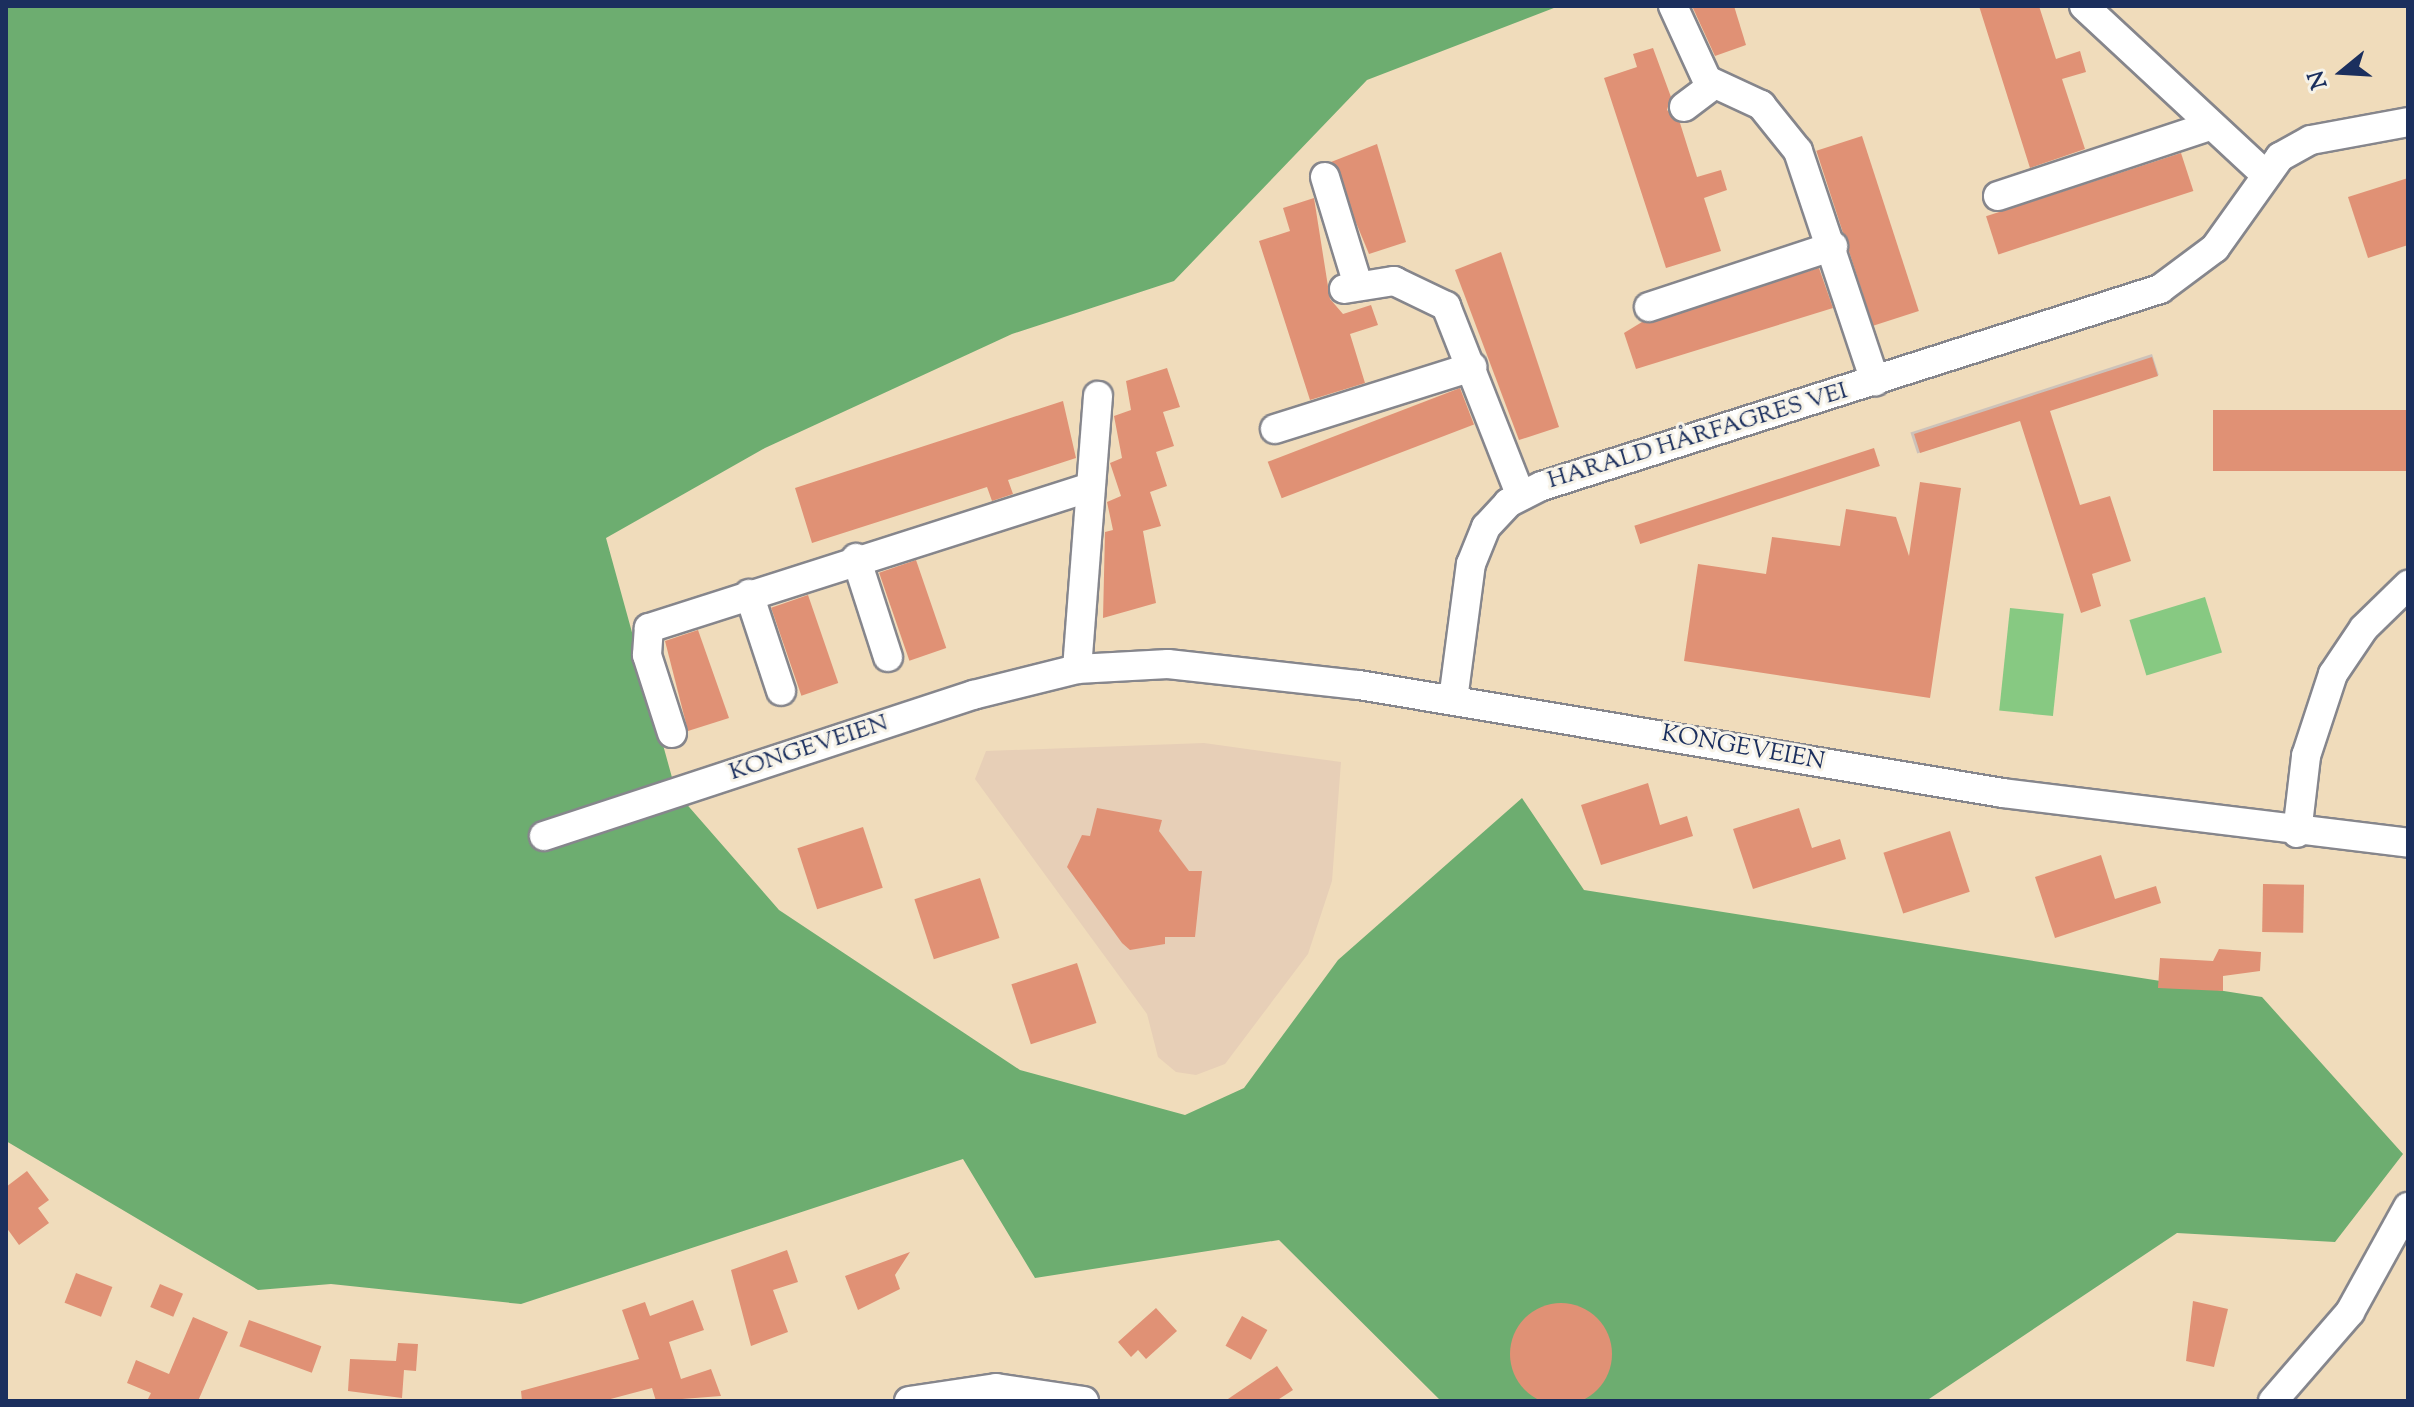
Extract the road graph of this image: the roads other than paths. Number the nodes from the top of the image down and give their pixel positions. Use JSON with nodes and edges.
{"nodes":[{"id":1,"x":1673,"y":6,"type":"edge"},
{"id":2,"x":2084,"y":6,"type":"edge"},
{"id":3,"x":1713,"y":85,"type":"junction"},
{"id":4,"x":1684,"y":107,"type":"dead end"},
{"id":5,"x":2408,"y":122,"type":"edge"},
{"id":6,"x":2210,"y":126,"type":"junction"},
{"id":7,"x":2264,"y":173,"type":"junction"},
{"id":8,"x":1325,"y":177,"type":"dead end"},
{"id":9,"x":1998,"y":196,"type":"dead end"},
{"id":10,"x":1833,"y":246,"type":"junction"},
{"id":11,"x":1649,"y":307,"type":"dead end"},
{"id":12,"x":1472,"y":367,"type":"junction"},
{"id":13,"x":1875,"y":381,"type":"junction"},
{"id":14,"x":1098,"y":396,"type":"dead end"},
{"id":15,"x":1275,"y":429,"type":"dead end"},
{"id":16,"x":1087,"y":488,"type":"junction"},
{"id":17,"x":1521,"y":496,"type":"junction"},
{"id":18,"x":856,"y":558,"type":"junction"},
{"id":19,"x":2408,"y":585,"type":"edge"},
{"id":20,"x":749,"y":594,"type":"junction"},
{"id":21,"x":888,"y":657,"type":"dead end"},
{"id":22,"x":1077,"y":669,"type":"junction"},
{"id":23,"x":781,"y":691,"type":"dead end"},
{"id":24,"x":1453,"y":700,"type":"junction"},
{"id":25,"x":672,"y":733,"type":"dead end"},
{"id":26,"x":2297,"y":833,"type":"junction"},
{"id":27,"x":544,"y":836,"type":"dead end"},
{"id":28,"x":2408,"y":843,"type":"edge"},
{"id":29,"x":2408,"y":1207,"type":"edge"},
{"id":30,"x":2398,"y":1241,"type":"edge"},
{"id":31,"x":909,"y":1401,"type":"edge"},
{"id":32,"x":1084,"y":1401,"type":"edge"},
{"id":33,"x":2273,"y":1401,"type":"edge"}],
"edges":[{"from":1,"to":3,"type":"street"},
{"from":2,"to":6,"type":"street"},
{"from":3,"to":4,"type":"street"},
{"from":3,"to":10,"type":"street","name":"HARALD HÅRFAGRES VEI"},
{"from":5,"to":7,"type":"street","name":"HARALD HÅRFAGRES VEI"},
{"from":6,"to":7,"type":"street"},
{"from":6,"to":9,"type":"street"},
{"from":7,"to":13,"type":"street","name":"HARALD HÅRFAGRES VEI"},
{"from":8,"to":12,"type":"street","name":"HARALD HÅRFAGRES VEI"},
{"from":10,"to":11,"type":"street"},
{"from":10,"to":13,"type":"street","name":"HARALD HÅRFAGRES VEI"},
{"from":12,"to":15,"type":"street"},
{"from":12,"to":17,"type":"street","name":"HARALD HÅRFAGRES VEI"},
{"from":13,"to":17,"type":"street","name":"HARALD HÅRFAGRES VEI"},
{"from":14,"to":16,"type":"street"},
{"from":16,"to":18,"type":"street"},
{"from":16,"to":22,"type":"street"},
{"from":17,"to":24,"type":"street","name":"HARALD HÅRFAGRES VEI"},
{"from":18,"to":20,"type":"street"},
{"from":18,"to":21,"type":"street"},
{"from":19,"to":26,"type":"street"},
{"from":20,"to":23,"type":"street"},
{"from":20,"to":25,"type":"street"},
{"from":22,"to":24,"type":"street","name":"KONGEVEIEN"},
{"from":22,"to":27,"type":"street","name":"KONGEVEIEN"},
{"from":24,"to":26,"type":"street","name":"KONGEVEIEN"},
{"from":26,"to":28,"type":"street","name":"KONGEVEIEN"},
{"from":29,"to":30,"type":"street"},
{"from":30,"to":33,"type":"street"},
{"from":31,"to":32,"type":"street"}]}
